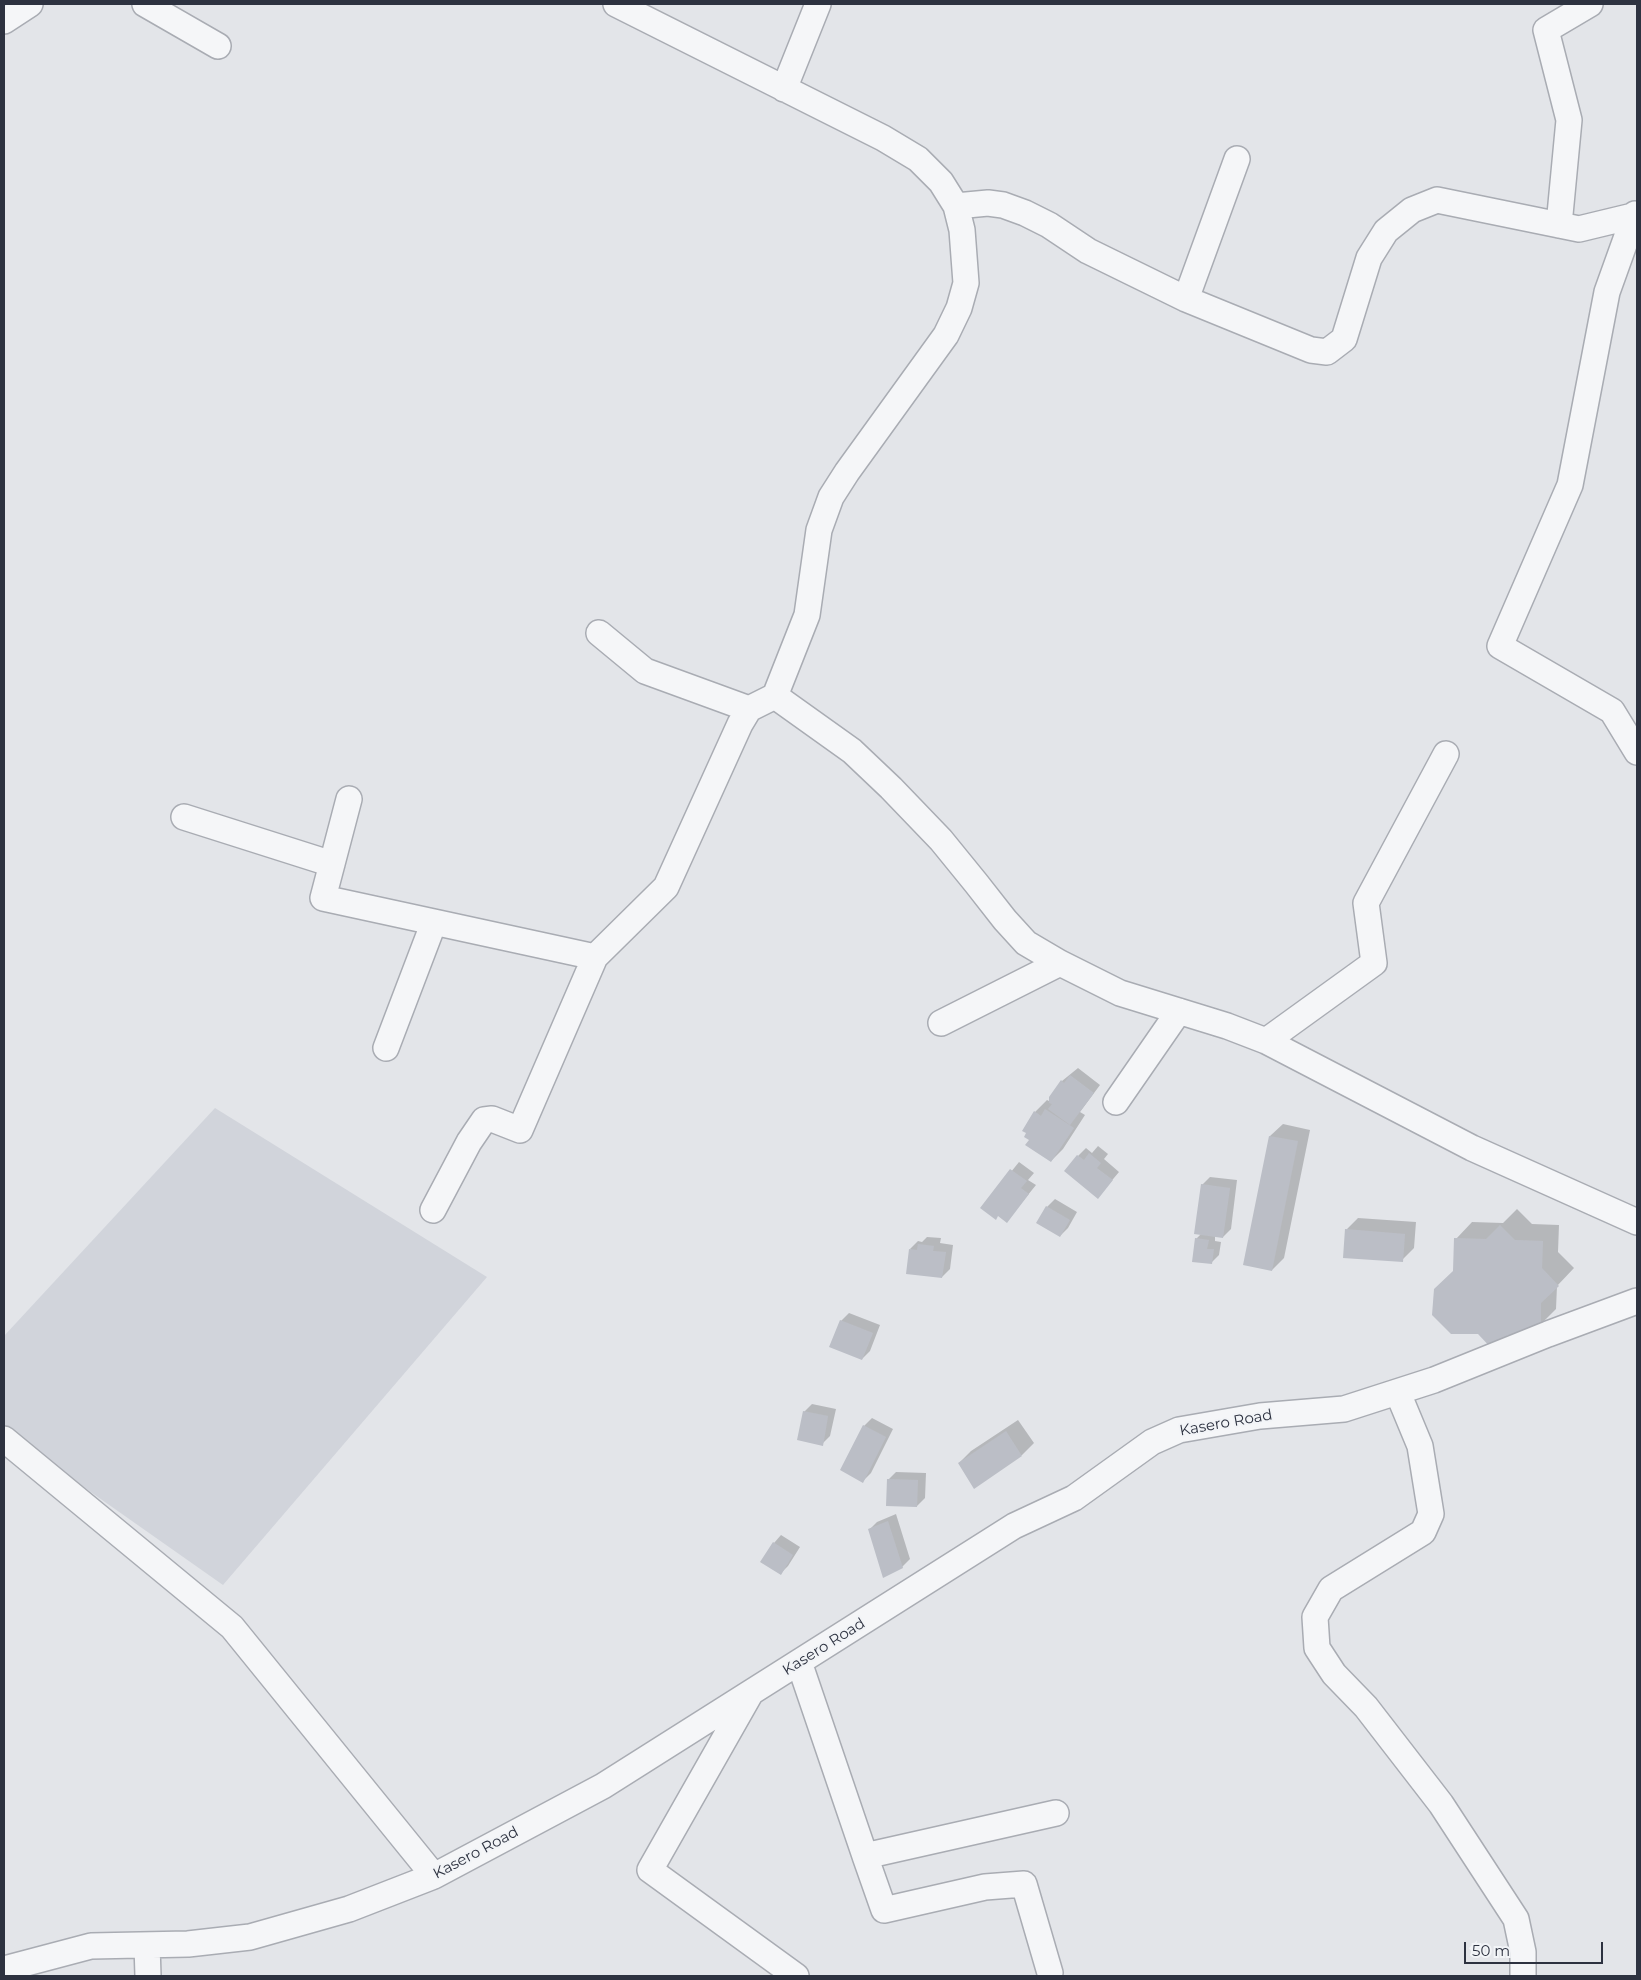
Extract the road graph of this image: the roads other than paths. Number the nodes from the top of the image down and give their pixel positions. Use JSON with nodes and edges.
{"nodes":[{"id":1,"x":30,"y":4,"type":"edge"},
{"id":2,"x":145,"y":4,"type":"edge"},
{"id":3,"x":616,"y":4,"type":"edge"},
{"id":4,"x":818,"y":4,"type":"edge"},
{"id":5,"x":1590,"y":4,"type":"edge"},
{"id":6,"x":4,"y":21,"type":"edge"},
{"id":7,"x":218,"y":46,"type":"dead end"},
{"id":8,"x":784,"y":89,"type":"junction"},
{"id":9,"x":1237,"y":159,"type":"dead end"},
{"id":10,"x":956,"y":206,"type":"junction"},
{"id":11,"x":1636,"y":215,"type":"edge"},
{"id":12,"x":1559,"y":225,"type":"junction"},
{"id":13,"x":1186,"y":298,"type":"junction"},
{"id":14,"x":599,"y":633,"type":"dead end"},
{"id":15,"x":775,"y":696,"type":"junction"},
{"id":16,"x":749,"y":709,"type":"junction"},
{"id":17,"x":1637,"y":752,"type":"edge"},
{"id":18,"x":1446,"y":754,"type":"dead end"},
{"id":19,"x":349,"y":799,"type":"dead end"},
{"id":20,"x":184,"y":817,"type":"dead end"},
{"id":21,"x":332,"y":864,"type":"junction"},
{"id":22,"x":434,"y":922,"type":"junction"},
{"id":23,"x":595,"y":957,"type":"junction"},
{"id":24,"x":1060,"y":963,"type":"junction"},
{"id":25,"x":1179,"y":1011,"type":"junction"},
{"id":26,"x":941,"y":1023,"type":"dead end"},
{"id":27,"x":1266,"y":1041,"type":"junction"},
{"id":28,"x":386,"y":1048,"type":"dead end"},
{"id":29,"x":1116,"y":1102,"type":"dead end"},
{"id":30,"x":433,"y":1210,"type":"dead end"},
{"id":31,"x":1637,"y":1222,"type":"edge"},
{"id":32,"x":1637,"y":1301,"type":"edge"},
{"id":33,"x":1398,"y":1393,"type":"junction"},
{"id":34,"x":4,"y":1439,"type":"edge"},
{"id":35,"x":799,"y":1662,"type":"junction"},
{"id":36,"x":752,"y":1692,"type":"junction"},
{"id":37,"x":1056,"y":1813,"type":"dead end"},
{"id":38,"x":865,"y":1856,"type":"junction"},
{"id":39,"x":434,"y":1876,"type":"junction"},
{"id":40,"x":146,"y":1945,"type":"junction"},
{"id":41,"x":4,"y":1969,"type":"edge"},
{"id":42,"x":1050,"y":1973,"type":"dead end"},
{"id":43,"x":148,"y":1976,"type":"edge"},
{"id":44,"x":796,"y":1976,"type":"edge"},
{"id":45,"x":1523,"y":1976,"type":"edge"}],
"edges":[{"from":1,"to":6,"type":"street"},
{"from":2,"to":7,"type":"street"},
{"from":3,"to":8,"type":"street"},
{"from":4,"to":8,"type":"street"},
{"from":5,"to":12,"type":"street"},
{"from":8,"to":10,"type":"street"},
{"from":9,"to":13,"type":"street"},
{"from":10,"to":13,"type":"street"},
{"from":10,"to":15,"type":"street"},
{"from":11,"to":12,"type":"street"},
{"from":11,"to":17,"type":"street"},
{"from":12,"to":13,"type":"street"},
{"from":14,"to":16,"type":"street"},
{"from":15,"to":16,"type":"street"},
{"from":15,"to":24,"type":"street"},
{"from":16,"to":23,"type":"street"},
{"from":18,"to":27,"type":"street"},
{"from":19,"to":21,"type":"street"},
{"from":20,"to":21,"type":"street"},
{"from":21,"to":22,"type":"street"},
{"from":22,"to":23,"type":"street"},
{"from":22,"to":28,"type":"street"},
{"from":23,"to":30,"type":"street"},
{"from":24,"to":25,"type":"street"},
{"from":24,"to":26,"type":"street"},
{"from":25,"to":27,"type":"street"},
{"from":25,"to":29,"type":"street"},
{"from":27,"to":31,"type":"street"},
{"from":32,"to":33,"type":"street","name":"Kasero Road"},
{"from":33,"to":35,"type":"street","name":"Kasero Road"},
{"from":33,"to":45,"type":"street"},
{"from":34,"to":39,"type":"street"},
{"from":35,"to":36,"type":"street","name":"Kasero Road"},
{"from":35,"to":38,"type":"street"},
{"from":36,"to":39,"type":"street","name":"Kasero Road"},
{"from":36,"to":44,"type":"street"},
{"from":37,"to":38,"type":"street"},
{"from":38,"to":42,"type":"street"},
{"from":39,"to":40,"type":"street","name":"Kasero Road"},
{"from":40,"to":41,"type":"street","name":"Kasero Road"},
{"from":40,"to":43,"type":"street"}]}
